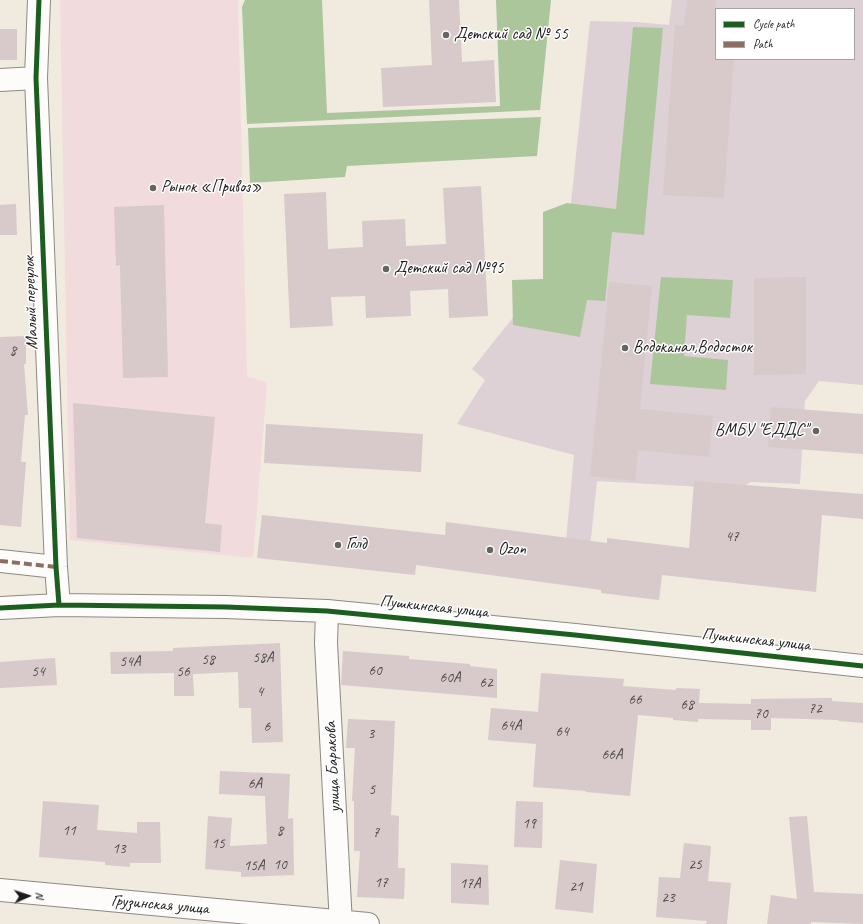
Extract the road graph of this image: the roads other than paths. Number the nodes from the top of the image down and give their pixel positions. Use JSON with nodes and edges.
{"nodes":[{"id":1,"x":38,"y":0,"type":"edge"},
{"id":2,"x":36,"y":78,"type":"junction"},
{"id":3,"x":0,"y":80,"type":"edge"},
{"id":4,"x":0,"y":561,"type":"edge"},
{"id":5,"x":56,"y":567,"type":"junction"},
{"id":6,"x":59,"y":605,"type":"junction"},
{"id":7,"x":0,"y":608,"type":"edge"},
{"id":8,"x":327,"y":611,"type":"junction"},
{"id":9,"x":863,"y":666,"type":"edge"},
{"id":10,"x":0,"y":890,"type":"edge"},
{"id":11,"x":341,"y":923,"type":"edge"},
{"id":12,"x":368,"y":924,"type":"edge"}],
"edges":[{"from":1,"to":2,"type":"street","name":"Малый переулок"},
{"from":2,"to":3,"type":"street"},
{"from":2,"to":5,"type":"street","name":"Малый переулок"},
{"from":4,"to":5,"type":"street"},
{"from":5,"to":6,"type":"street","name":"Малый переулок"},
{"from":6,"to":7,"type":"street","name":"Пушкинская улица"},
{"from":6,"to":8,"type":"street","name":"Пушкинская улица"},
{"from":8,"to":9,"type":"street","name":"Пушкинская улица"},
{"from":8,"to":11,"type":"street","name":"улица Баракова"},
{"from":10,"to":11,"type":"street","name":"Грузинская улица"},
{"from":11,"to":12,"type":"street","name":"Грузинская улица"}]}
